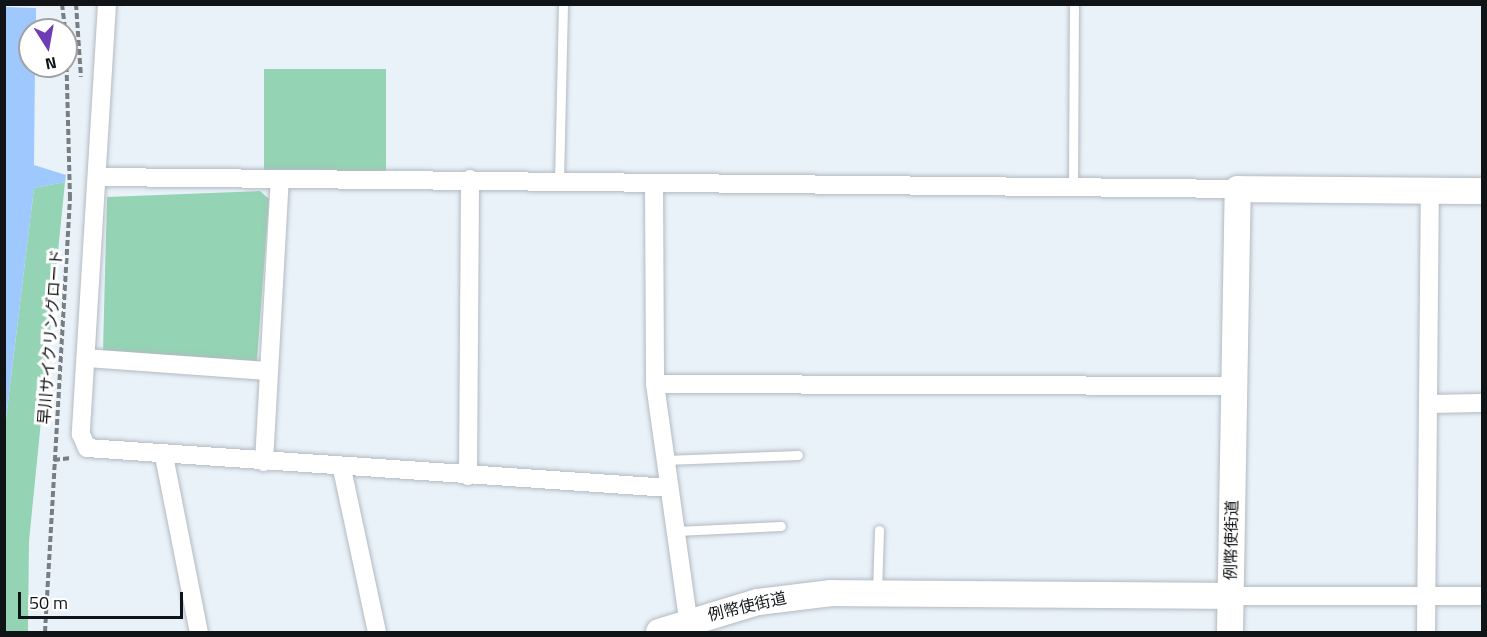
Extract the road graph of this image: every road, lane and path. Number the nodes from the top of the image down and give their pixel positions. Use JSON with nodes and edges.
{"nodes":[{"id":1,"x":76,"y":4,"type":"edge"},
{"id":2,"x":107,"y":4,"type":"edge"},
{"id":3,"x":563,"y":4,"type":"edge"},
{"id":4,"x":1074,"y":4,"type":"edge"},
{"id":5,"x":80,"y":60,"type":"dead end"},
{"id":6,"x":67,"y":78,"type":"edge"},
{"id":7,"x":98,"y":177,"type":"junction"},
{"id":8,"x":470,"y":179,"type":"junction"},
{"id":9,"x":280,"y":180,"type":"junction"},
{"id":10,"x":559,"y":180,"type":"junction"},
{"id":11,"x":654,"y":183,"type":"junction"},
{"id":12,"x":1073,"y":188,"type":"junction"},
{"id":13,"x":1238,"y":189,"type":"junction"},
{"id":14,"x":1430,"y":191,"type":"junction"},
{"id":15,"x":1482,"y":191,"type":"edge"},
{"id":16,"x":86,"y":358,"type":"junction"},
{"id":17,"x":269,"y":371,"type":"junction"},
{"id":18,"x":655,"y":384,"type":"junction"},
{"id":19,"x":1234,"y":386,"type":"junction"},
{"id":20,"x":1482,"y":403,"type":"edge"},
{"id":21,"x":1428,"y":404,"type":"junction"},
{"id":22,"x":798,"y":455,"type":"dead end"},
{"id":23,"x":164,"y":456,"type":"junction"},
{"id":24,"x":665,"y":460,"type":"junction"},
{"id":25,"x":264,"y":462,"type":"junction"},
{"id":26,"x":342,"y":469,"type":"junction"},
{"id":27,"x":468,"y":476,"type":"junction"},
{"id":28,"x":669,"y":488,"type":"junction"},
{"id":29,"x":781,"y":526,"type":"dead end"},
{"id":30,"x":879,"y":530,"type":"dead end"},
{"id":31,"x":676,"y":531,"type":"junction"},
{"id":32,"x":877,"y":593,"type":"junction"},
{"id":33,"x":1230,"y":596,"type":"junction"},
{"id":34,"x":1427,"y":596,"type":"junction"},
{"id":35,"x":1482,"y":596,"type":"edge"},
{"id":36,"x":689,"y":627,"type":"edge"},
{"id":37,"x":45,"y":633,"type":"edge"},
{"id":38,"x":199,"y":633,"type":"edge"},
{"id":39,"x":377,"y":633,"type":"edge"},
{"id":40,"x":659,"y":633,"type":"edge"},
{"id":41,"x":1230,"y":633,"type":"edge"},
{"id":42,"x":1426,"y":633,"type":"edge"}],
"edges":[{"from":1,"to":5,"type":"path"},
{"from":2,"to":7,"type":"street"},
{"from":3,"to":10,"type":"lane"},
{"from":4,"to":12,"type":"lane"},
{"from":6,"to":37,"type":"path","name":"早川サイクリングロード"},
{"from":7,"to":9,"type":"street"},
{"from":7,"to":16,"type":"street"},
{"from":8,"to":9,"type":"street"},
{"from":8,"to":10,"type":"street"},
{"from":8,"to":27,"type":"street"},
{"from":9,"to":17,"type":"street"},
{"from":10,"to":11,"type":"street"},
{"from":11,"to":12,"type":"street"},
{"from":11,"to":18,"type":"street"},
{"from":12,"to":13,"type":"street"},
{"from":13,"to":14,"type":"main road"},
{"from":13,"to":19,"type":"main road","name":"例幣使街道"},
{"from":14,"to":15,"type":"main road"},
{"from":14,"to":21,"type":"street"},
{"from":16,"to":17,"type":"street"},
{"from":16,"to":23,"type":"street"},
{"from":17,"to":25,"type":"street"},
{"from":18,"to":19,"type":"street"},
{"from":18,"to":24,"type":"street"},
{"from":19,"to":33,"type":"main road","name":"例幣使街道"},
{"from":20,"to":21,"type":"street"},
{"from":21,"to":34,"type":"street"},
{"from":22,"to":24,"type":"lane"},
{"from":23,"to":25,"type":"street"},
{"from":23,"to":38,"type":"street"},
{"from":24,"to":28,"type":"street"},
{"from":25,"to":26,"type":"street"},
{"from":26,"to":27,"type":"street"},
{"from":26,"to":39,"type":"street"},
{"from":27,"to":28,"type":"street"},
{"from":28,"to":31,"type":"street"},
{"from":29,"to":31,"type":"lane"},
{"from":30,"to":32,"type":"lane"},
{"from":31,"to":36,"type":"street"},
{"from":32,"to":33,"type":"main road","name":"例幣使街道"},
{"from":32,"to":36,"type":"main road","name":"例幣使街道"},
{"from":33,"to":34,"type":"street"},
{"from":33,"to":41,"type":"main road"},
{"from":34,"to":35,"type":"street"},
{"from":34,"to":42,"type":"street"},
{"from":36,"to":40,"type":"main road","name":"例幣使街道"}]}
